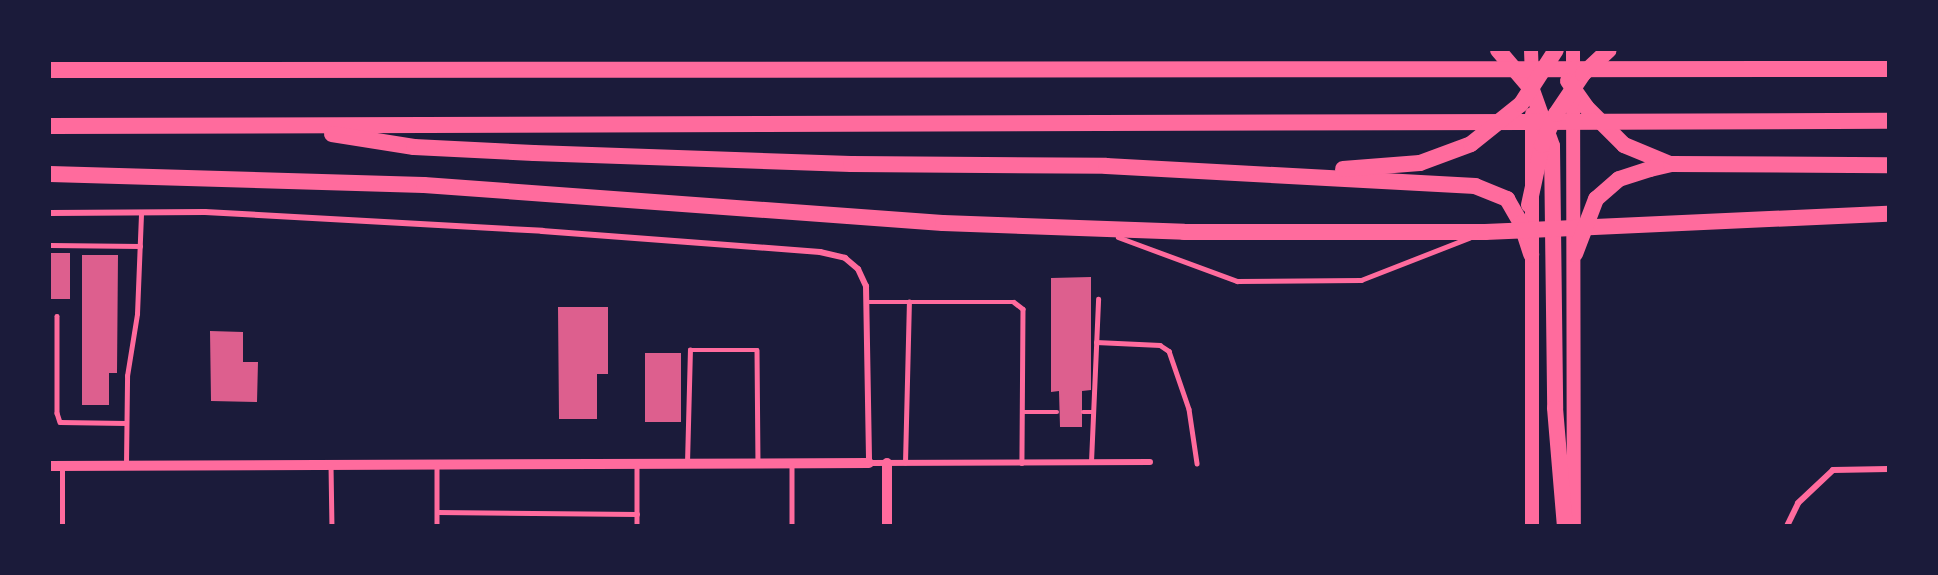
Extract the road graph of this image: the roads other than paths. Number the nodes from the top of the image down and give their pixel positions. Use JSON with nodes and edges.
{"nodes":[{"id":1,"x":1498,"y":50,"type":"edge"},
{"id":2,"x":1531,"y":50,"type":"edge"},
{"id":3,"x":1555,"y":50,"type":"edge"},
{"id":4,"x":1573,"y":50,"type":"edge"},
{"id":5,"x":1609,"y":50,"type":"edge"},
{"id":6,"x":1888,"y":69,"type":"edge"},
{"id":7,"x":50,"y":70,"type":"edge"},
{"id":8,"x":1572,"y":88,"type":"junction"},
{"id":9,"x":1532,"y":90,"type":"junction"},
{"id":10,"x":1888,"y":121,"type":"edge"},
{"id":11,"x":50,"y":126,"type":"edge"},
{"id":12,"x":290,"y":127,"type":"junction"},
{"id":13,"x":1548,"y":129,"type":"junction"},
{"id":14,"x":1671,"y":164,"type":"junction"},
{"id":15,"x":1888,"y":165,"type":"edge"},
{"id":16,"x":50,"y":174,"type":"edge"},
{"id":17,"x":1264,"y":174,"type":"junction"},
{"id":18,"x":1529,"y":205,"type":"junction"},
{"id":19,"x":50,"y":213,"type":"edge"},
{"id":20,"x":141,"y":213,"type":"junction"},
{"id":21,"x":1888,"y":214,"type":"edge"},
{"id":22,"x":1102,"y":231,"type":"junction"},
{"id":23,"x":1485,"y":232,"type":"junction"},
{"id":24,"x":50,"y":245,"type":"edge"},
{"id":25,"x":140,"y":246,"type":"junction"},
{"id":26,"x":1531,"y":254,"type":"junction"},
{"id":27,"x":1575,"y":254,"type":"junction"},
{"id":28,"x":1098,"y":299,"type":"dead end"},
{"id":29,"x":867,"y":302,"type":"junction"},
{"id":30,"x":909,"y":302,"type":"junction"},
{"id":31,"x":57,"y":316,"type":"dead end"},
{"id":32,"x":1096,"y":342,"type":"junction"},
{"id":33,"x":1022,"y":412,"type":"junction"},
{"id":34,"x":1057,"y":412,"type":"dead end"},
{"id":35,"x":1083,"y":412,"type":"dead end"},
{"id":36,"x":1093,"y":412,"type":"junction"},
{"id":37,"x":126,"y":423,"type":"junction"},
{"id":38,"x":1091,"y":462,"type":"junction"},
{"id":39,"x":1150,"y":462,"type":"dead end"},
{"id":40,"x":887,"y":463,"type":"junction"},
{"id":41,"x":905,"y":463,"type":"junction"},
{"id":42,"x":1022,"y":463,"type":"junction"},
{"id":43,"x":1197,"y":463,"type":"dead end"},
{"id":44,"x":637,"y":464,"type":"junction"},
{"id":45,"x":687,"y":464,"type":"junction"},
{"id":46,"x":758,"y":464,"type":"junction"},
{"id":47,"x":792,"y":464,"type":"junction"},
{"id":48,"x":869,"y":464,"type":"junction"},
{"id":49,"x":331,"y":465,"type":"junction"},
{"id":50,"x":437,"y":465,"type":"junction"},
{"id":51,"x":50,"y":466,"type":"edge"},
{"id":52,"x":62,"y":466,"type":"junction"},
{"id":53,"x":126,"y":466,"type":"junction"},
{"id":54,"x":1888,"y":469,"type":"edge"},
{"id":55,"x":437,"y":512,"type":"junction"},
{"id":56,"x":637,"y":514,"type":"junction"},
{"id":57,"x":62,"y":525,"type":"edge"},
{"id":58,"x":332,"y":525,"type":"edge"},
{"id":59,"x":437,"y":525,"type":"edge"},
{"id":60,"x":637,"y":525,"type":"edge"},
{"id":61,"x":792,"y":525,"type":"edge"},
{"id":62,"x":887,"y":525,"type":"edge"},
{"id":63,"x":1532,"y":525,"type":"edge"},
{"id":64,"x":1565,"y":525,"type":"edge"},
{"id":65,"x":1574,"y":525,"type":"edge"},
{"id":66,"x":1787,"y":525,"type":"edge"}],
"edges":[{"from":1,"to":9,"type":"highway"},
{"from":2,"to":9,"type":"main road"},
{"from":3,"to":8,"type":"highway"},
{"from":3,"to":9,"type":"highway"},
{"from":4,"to":8,"type":"main road"},
{"from":5,"to":8,"type":"highway"},
{"from":6,"to":7,"type":"highway"},
{"from":8,"to":13,"type":"highway"},
{"from":8,"to":14,"type":"highway"},
{"from":8,"to":27,"type":"main road"},
{"from":9,"to":13,"type":"highway"},
{"from":9,"to":17,"type":"highway"},
{"from":9,"to":18,"type":"main road"},
{"from":10,"to":12,"type":"highway"},
{"from":11,"to":12,"type":"highway"},
{"from":12,"to":17,"type":"highway"},
{"from":13,"to":18,"type":"highway"},
{"from":13,"to":64,"type":"highway"},
{"from":14,"to":15,"type":"highway"},
{"from":14,"to":27,"type":"highway"},
{"from":16,"to":22,"type":"highway"},
{"from":17,"to":26,"type":"highway"},
{"from":18,"to":26,"type":"main road"},
{"from":19,"to":20,"type":"street"},
{"from":20,"to":25,"type":"lane"},
{"from":20,"to":29,"type":"street"},
{"from":21,"to":23,"type":"highway"},
{"from":22,"to":23,"type":"highway"},
{"from":22,"to":23,"type":"lane"},
{"from":24,"to":25,"type":"lane"},
{"from":25,"to":37,"type":"lane"},
{"from":26,"to":63,"type":"main road"},
{"from":27,"to":65,"type":"main road"},
{"from":28,"to":32,"type":"lane"},
{"from":29,"to":30,"type":"lane"},
{"from":29,"to":48,"type":"street"},
{"from":30,"to":33,"type":"lane"},
{"from":30,"to":41,"type":"lane"},
{"from":31,"to":37,"type":"lane"},
{"from":32,"to":36,"type":"lane"},
{"from":32,"to":43,"type":"lane"},
{"from":33,"to":34,"type":"lane"},
{"from":33,"to":42,"type":"lane"},
{"from":35,"to":36,"type":"lane"},
{"from":36,"to":38,"type":"lane"},
{"from":37,"to":53,"type":"lane"},
{"from":38,"to":39,"type":"street"},
{"from":38,"to":42,"type":"street"},
{"from":40,"to":41,"type":"street"},
{"from":40,"to":48,"type":"street"},
{"from":40,"to":62,"type":"street"},
{"from":41,"to":42,"type":"street"},
{"from":44,"to":45,"type":"street"},
{"from":44,"to":50,"type":"street"},
{"from":44,"to":56,"type":"lane"},
{"from":45,"to":46,"type":"street"},
{"from":45,"to":46,"type":"lane"},
{"from":46,"to":47,"type":"street"},
{"from":47,"to":48,"type":"street"},
{"from":47,"to":61,"type":"lane"},
{"from":49,"to":50,"type":"street"},
{"from":49,"to":53,"type":"street"},
{"from":49,"to":58,"type":"lane"},
{"from":50,"to":55,"type":"lane"},
{"from":51,"to":52,"type":"street"},
{"from":52,"to":53,"type":"street"},
{"from":52,"to":57,"type":"lane"},
{"from":54,"to":66,"type":"street"},
{"from":55,"to":56,"type":"lane"},
{"from":55,"to":59,"type":"lane"},
{"from":56,"to":60,"type":"lane"}]}
